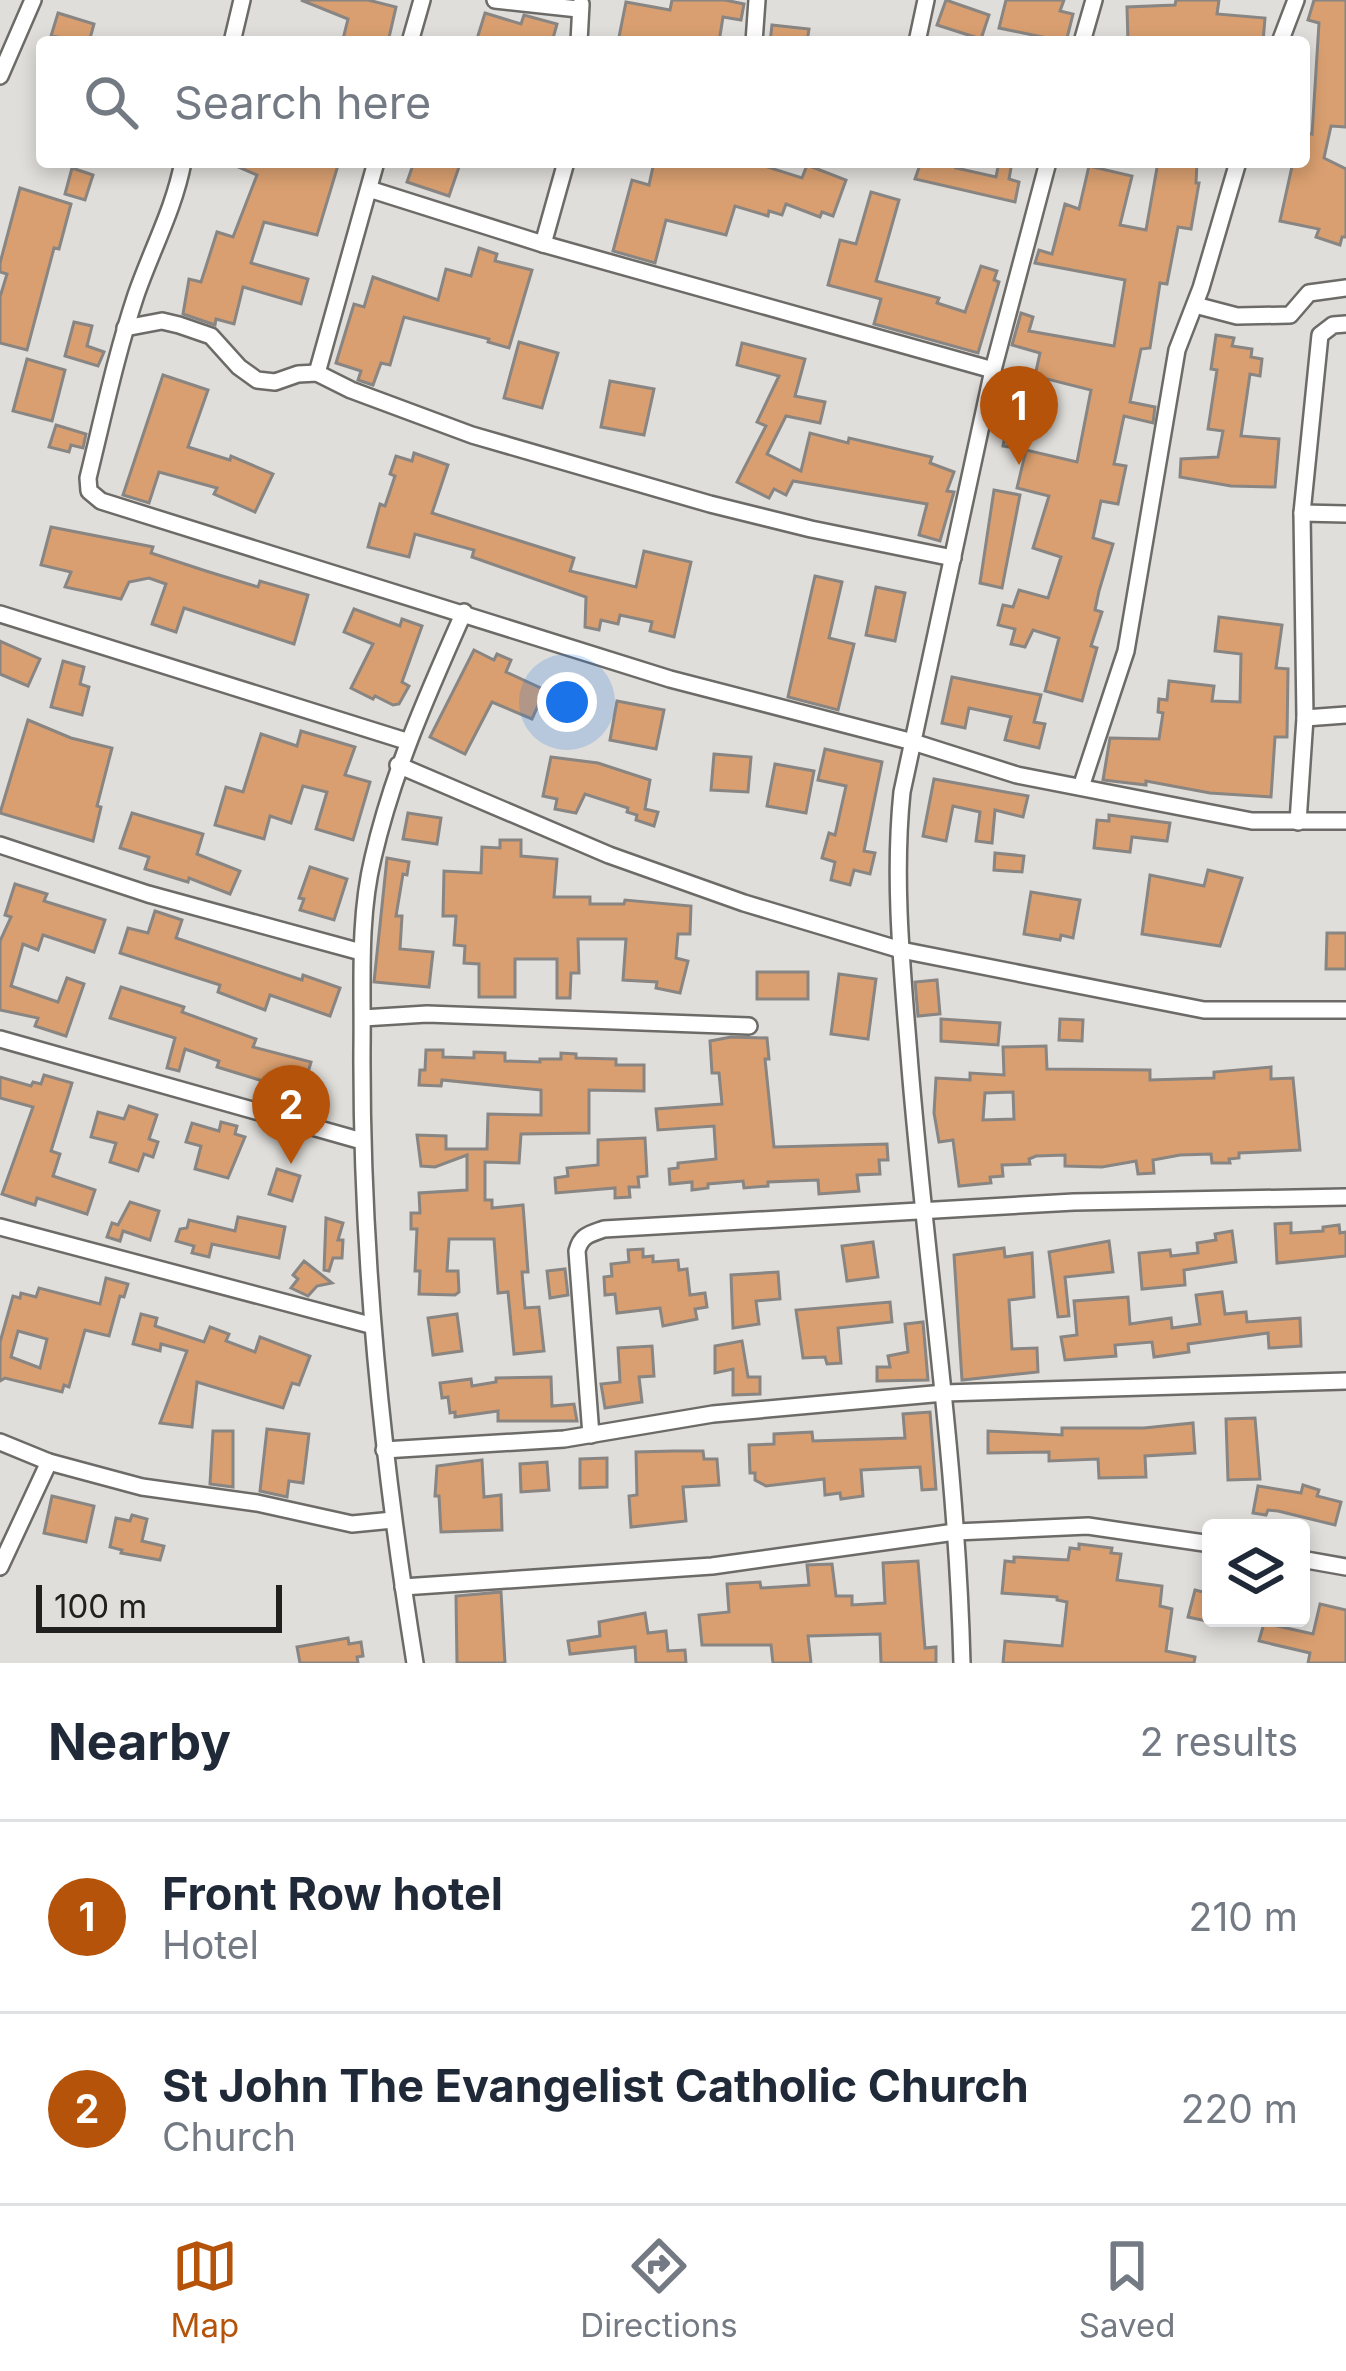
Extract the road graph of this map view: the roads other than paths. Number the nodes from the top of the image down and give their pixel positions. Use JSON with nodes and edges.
{"nodes":[{"id":1,"x":33,"y":0,"type":"edge"},
{"id":2,"x":242,"y":0,"type":"edge"},
{"id":3,"x":422,"y":0,"type":"edge"},
{"id":4,"x":495,"y":0,"type":"edge"},
{"id":5,"x":757,"y":0,"type":"edge"},
{"id":6,"x":926,"y":0,"type":"edge"},
{"id":7,"x":1094,"y":0,"type":"edge"},
{"id":8,"x":1296,"y":0,"type":"edge"},
{"id":9,"x":580,"y":5,"type":"edge"},
{"id":10,"x":233,"y":36,"type":"edge"},
{"id":11,"x":412,"y":36,"type":"edge"},
{"id":12,"x":580,"y":36,"type":"edge"},
{"id":13,"x":754,"y":36,"type":"edge"},
{"id":14,"x":918,"y":36,"type":"edge"},
{"id":15,"x":1084,"y":36,"type":"edge"},
{"id":16,"x":1282,"y":36,"type":"edge"},
{"id":17,"x":2,"y":69,"type":"edge"},
{"id":18,"x":182,"y":168,"type":"edge"},
{"id":19,"x":374,"y":168,"type":"edge"},
{"id":20,"x":564,"y":168,"type":"edge"},
{"id":21,"x":1046,"y":168,"type":"edge"},
{"id":22,"x":1236,"y":168,"type":"edge"},
{"id":23,"x":369,"y":189,"type":"junction"},
{"id":24,"x":543,"y":244,"type":"junction"},
{"id":25,"x":1346,"y":288,"type":"edge"},
{"id":26,"x":1195,"y":305,"type":"junction"},
{"id":27,"x":1346,"y":324,"type":"edge"},
{"id":28,"x":125,"y":328,"type":"junction"},
{"id":29,"x":993,"y":370,"type":"junction"},
{"id":30,"x":317,"y":373,"type":"junction"},
{"id":31,"x":1302,"y":513,"type":"junction"},
{"id":32,"x":1346,"y":514,"type":"edge"},
{"id":33,"x":953,"y":558,"type":"junction"},
{"id":34,"x":464,"y":612,"type":"junction"},
{"id":35,"x":0,"y":614,"type":"edge"},
{"id":36,"x":1346,"y":715,"type":"edge"},
{"id":37,"x":1305,"y":718,"type":"junction"},
{"id":38,"x":406,"y":741,"type":"junction"},
{"id":39,"x":913,"y":742,"type":"junction"},
{"id":40,"x":398,"y":765,"type":"junction"},
{"id":41,"x":1081,"y":788,"type":"junction"},
{"id":42,"x":1346,"y":821,"type":"edge"},
{"id":43,"x":1298,"y":822,"type":"junction"},
{"id":44,"x":0,"y":845,"type":"edge"},
{"id":45,"x":901,"y":950,"type":"junction"},
{"id":46,"x":361,"y":952,"type":"junction"},
{"id":47,"x":1346,"y":1010,"type":"edge"},
{"id":48,"x":363,"y":1018,"type":"junction"},
{"id":49,"x":749,"y":1027,"type":"dead end"},
{"id":50,"x":0,"y":1039,"type":"edge"},
{"id":51,"x":362,"y":1141,"type":"junction"},
{"id":52,"x":1346,"y":1197,"type":"edge"},
{"id":53,"x":921,"y":1210,"type":"junction"},
{"id":54,"x":0,"y":1227,"type":"edge"},
{"id":55,"x":370,"y":1325,"type":"junction"},
{"id":56,"x":1346,"y":1381,"type":"edge"},
{"id":57,"x":944,"y":1394,"type":"junction"},
{"id":58,"x":591,"y":1435,"type":"junction"},
{"id":59,"x":0,"y":1442,"type":"edge"},
{"id":60,"x":384,"y":1450,"type":"junction"},
{"id":61,"x":50,"y":1462,"type":"junction"},
{"id":62,"x":393,"y":1520,"type":"junction"},
{"id":63,"x":955,"y":1532,"type":"junction"},
{"id":64,"x":1202,"y":1543,"type":"edge"},
{"id":65,"x":1310,"y":1561,"type":"edge"},
{"id":66,"x":1346,"y":1567,"type":"edge"},
{"id":67,"x":0,"y":1568,"type":"edge"},
{"id":68,"x":403,"y":1587,"type":"junction"},
{"id":69,"x":415,"y":1663,"type":"edge"},
{"id":70,"x":962,"y":1663,"type":"edge"}],
"edges":[{"from":1,"to":17,"type":"street"},
{"from":2,"to":10,"type":"street"},
{"from":3,"to":11,"type":"street"},
{"from":4,"to":9,"type":"street"},
{"from":5,"to":13,"type":"street"},
{"from":6,"to":14,"type":"street"},
{"from":7,"to":15,"type":"street"},
{"from":8,"to":16,"type":"street"},
{"from":9,"to":12,"type":"street"},
{"from":18,"to":28,"type":"street"},
{"from":19,"to":23,"type":"street"},
{"from":20,"to":24,"type":"street"},
{"from":21,"to":29,"type":"street"},
{"from":22,"to":26,"type":"street"},
{"from":23,"to":24,"type":"street"},
{"from":23,"to":30,"type":"street"},
{"from":24,"to":29,"type":"street"},
{"from":25,"to":26,"type":"street"},
{"from":26,"to":41,"type":"street"},
{"from":27,"to":31,"type":"street"},
{"from":28,"to":30,"type":"street"},
{"from":28,"to":34,"type":"street"},
{"from":29,"to":33,"type":"street"},
{"from":30,"to":33,"type":"street"},
{"from":31,"to":32,"type":"street"},
{"from":31,"to":37,"type":"street"},
{"from":33,"to":39,"type":"street"},
{"from":34,"to":38,"type":"street"},
{"from":34,"to":39,"type":"street"},
{"from":35,"to":38,"type":"street"},
{"from":36,"to":37,"type":"street"},
{"from":37,"to":43,"type":"street"},
{"from":38,"to":40,"type":"street"},
{"from":39,"to":41,"type":"street"},
{"from":39,"to":45,"type":"street"},
{"from":40,"to":45,"type":"street"},
{"from":40,"to":46,"type":"street"},
{"from":41,"to":43,"type":"street"},
{"from":42,"to":43,"type":"street"},
{"from":44,"to":46,"type":"street"},
{"from":45,"to":47,"type":"street"},
{"from":45,"to":53,"type":"street"},
{"from":46,"to":48,"type":"street"},
{"from":48,"to":49,"type":"street"},
{"from":48,"to":51,"type":"street"},
{"from":50,"to":51,"type":"street"},
{"from":51,"to":55,"type":"street"},
{"from":52,"to":53,"type":"street"},
{"from":53,"to":57,"type":"street"},
{"from":53,"to":58,"type":"street"},
{"from":54,"to":55,"type":"street"},
{"from":55,"to":60,"type":"street"},
{"from":56,"to":57,"type":"street"},
{"from":57,"to":58,"type":"street"},
{"from":57,"to":63,"type":"street"},
{"from":58,"to":60,"type":"street"},
{"from":59,"to":61,"type":"street"},
{"from":60,"to":62,"type":"street"},
{"from":61,"to":62,"type":"street"},
{"from":61,"to":67,"type":"street"},
{"from":62,"to":68,"type":"street"},
{"from":63,"to":64,"type":"street"},
{"from":63,"to":68,"type":"street"},
{"from":63,"to":70,"type":"street"},
{"from":65,"to":66,"type":"street"},
{"from":68,"to":69,"type":"street"}]}
